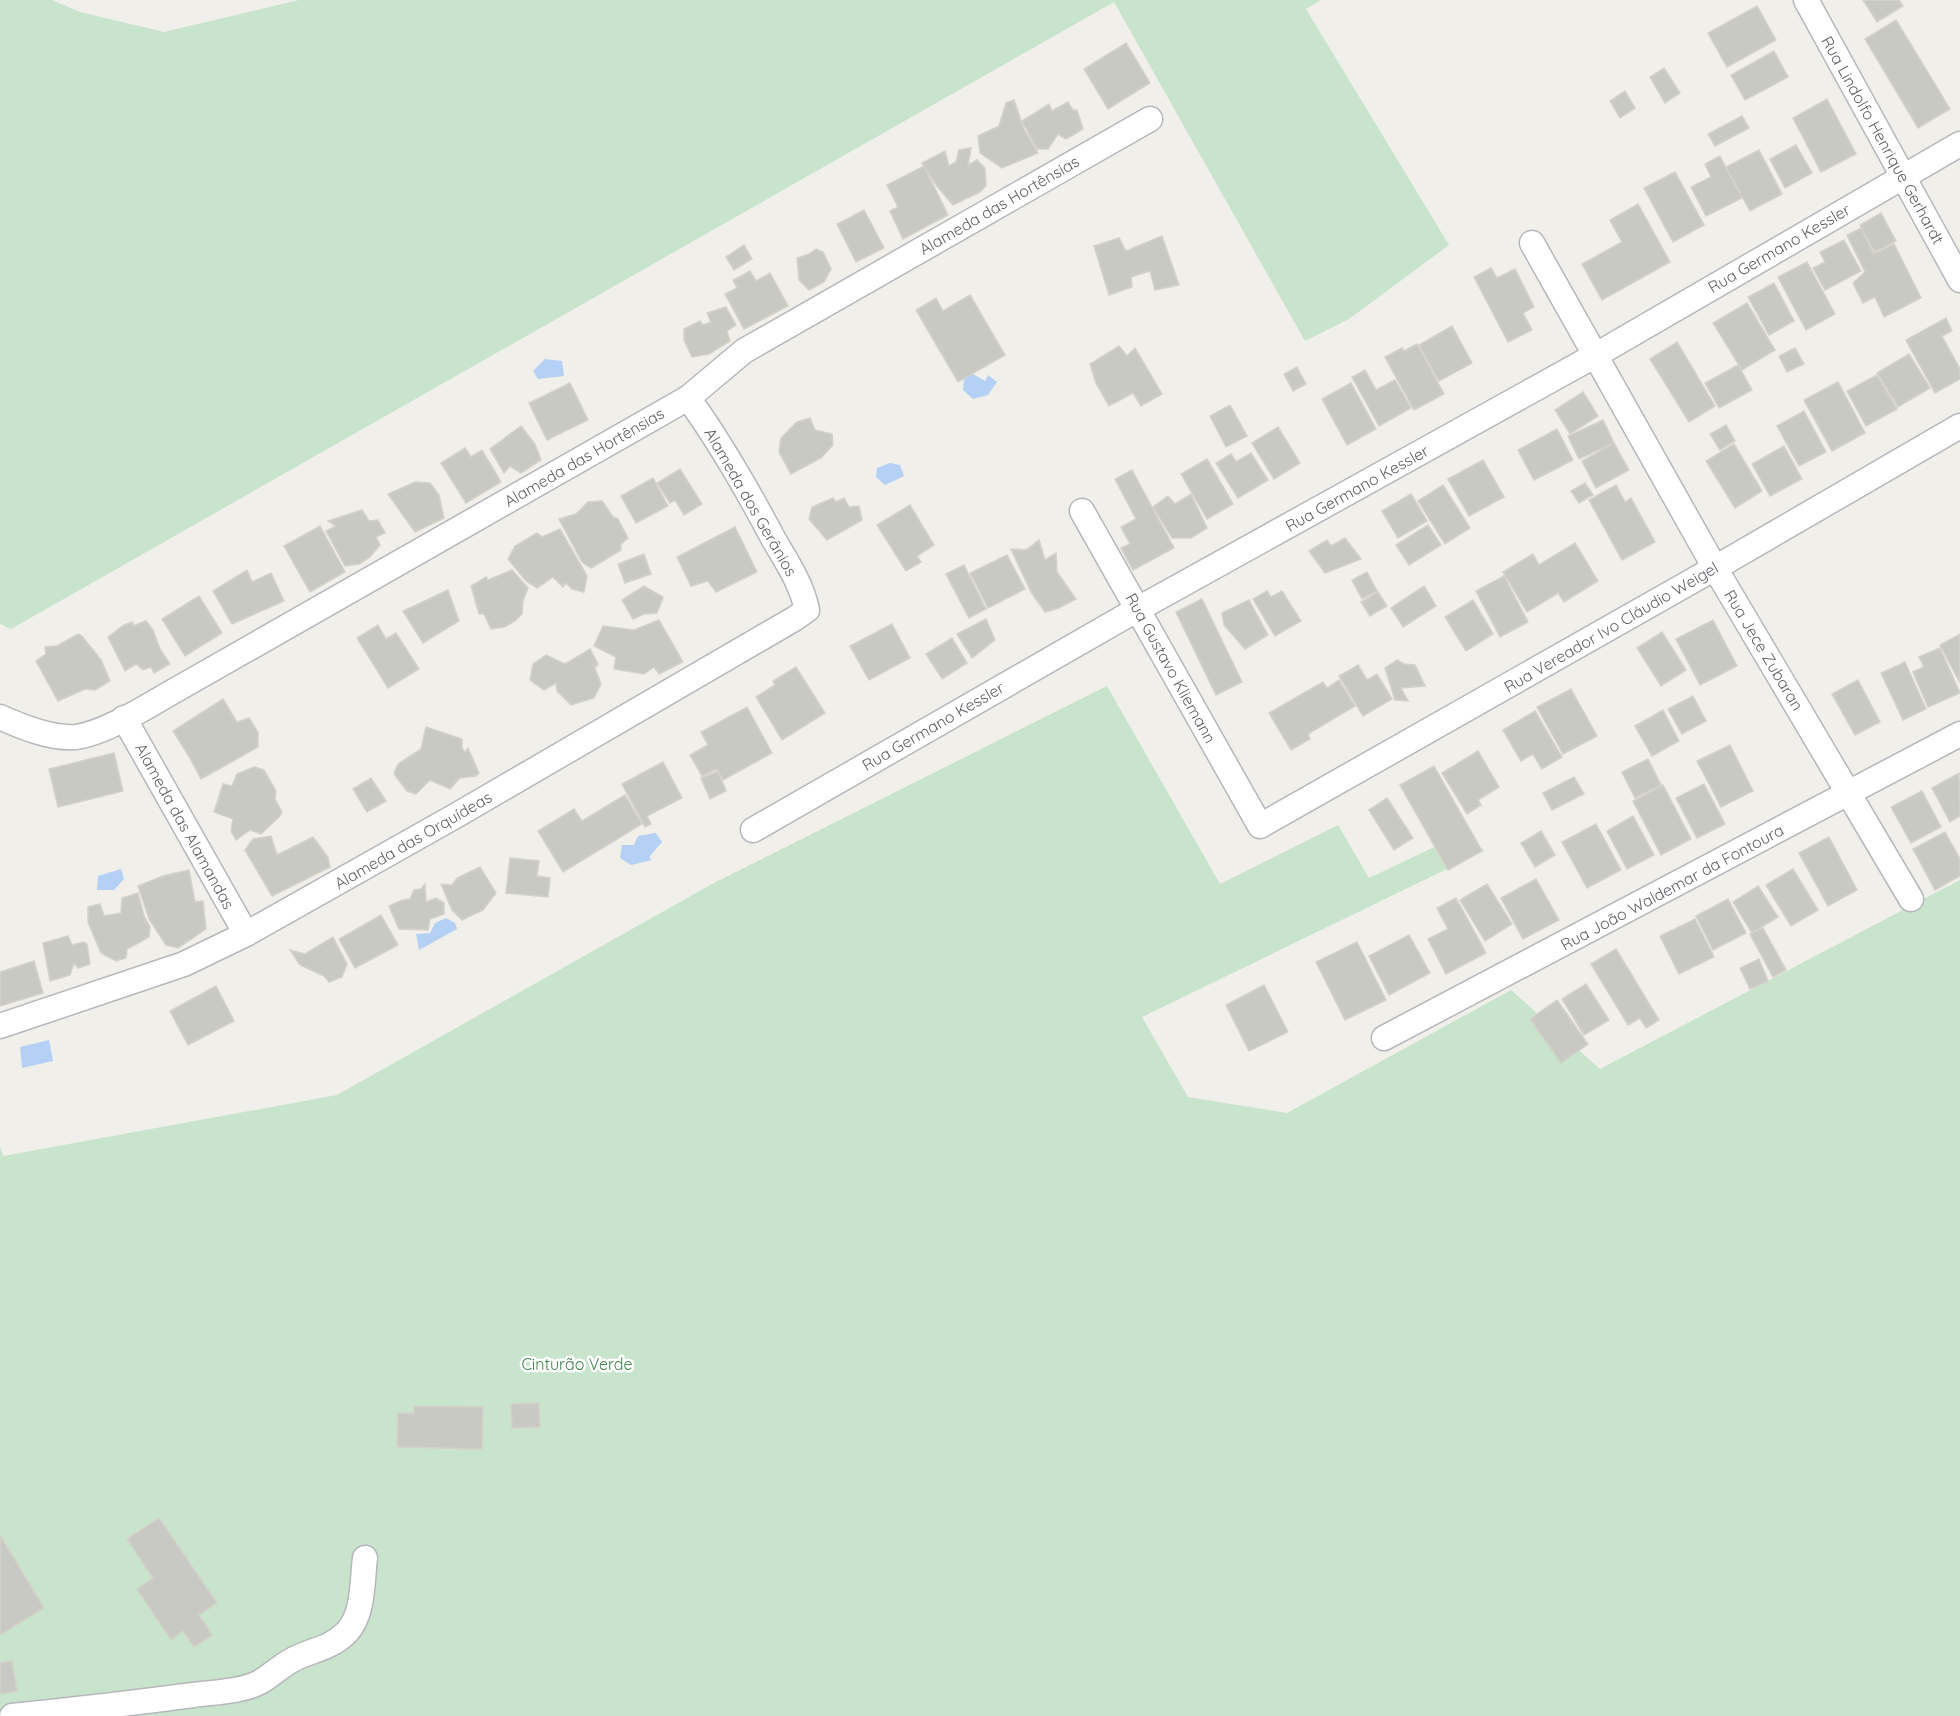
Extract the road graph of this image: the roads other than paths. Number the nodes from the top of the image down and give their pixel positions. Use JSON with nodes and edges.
{"nodes":[{"id":1,"x":1806,"y":0,"type":"edge"},
{"id":2,"x":1150,"y":119,"type":"dead end"},
{"id":3,"x":1960,"y":144,"type":"edge"},
{"id":4,"x":1903,"y":176,"type":"junction"},
{"id":5,"x":1532,"y":243,"type":"dead end"},
{"id":6,"x":1960,"y":280,"type":"edge"},
{"id":7,"x":1596,"y":355,"type":"junction"},
{"id":8,"x":688,"y":398,"type":"junction"},
{"id":9,"x":1960,"y":426,"type":"edge"},
{"id":10,"x":1082,"y":511,"type":"dead end"},
{"id":11,"x":1715,"y":568,"type":"junction"},
{"id":12,"x":1138,"y":609,"type":"junction"},
{"id":13,"x":807,"y":610,"type":"joint"},
{"id":14,"x":0,"y":717,"type":"edge"},
{"id":15,"x":124,"y":718,"type":"junction"},
{"id":16,"x":1960,"y":734,"type":"edge"},
{"id":17,"x":1849,"y":794,"type":"junction"},
{"id":18,"x":1260,"y":826,"type":"joint"},
{"id":19,"x":753,"y":830,"type":"dead end"},
{"id":20,"x":1911,"y":899,"type":"dead end"},
{"id":21,"x":246,"y":934,"type":"junction"},
{"id":22,"x":0,"y":1026,"type":"edge"},
{"id":23,"x":1384,"y":1038,"type":"dead end"},
{"id":24,"x":365,"y":1558,"type":"dead end"},
{"id":25,"x":132,"y":1710,"type":"edge"},
{"id":26,"x":12,"y":1716,"type":"edge"}],
"edges":[{"from":1,"to":4,"type":"street","name":"Rua Lindolfo Henrique Gerhardt"},
{"from":2,"to":8,"type":"street","name":"Alameda das Hortênsias"},
{"from":3,"to":4,"type":"street","name":"Rua Germano Kessler"},
{"from":4,"to":6,"type":"street","name":"Rua Lindolfo Henrique Gerhardt"},
{"from":4,"to":7,"type":"street","name":"Rua Germano Kessler"},
{"from":5,"to":7,"type":"street","name":"Rua Jece Zubaran"},
{"from":7,"to":11,"type":"street","name":"Rua Jece Zubaran"},
{"from":7,"to":12,"type":"street","name":"Rua Germano Kessler"},
{"from":8,"to":13,"type":"street","name":"Alameda dos Gerânios"},
{"from":8,"to":15,"type":"street","name":"Alameda das Hortênsias"},
{"from":9,"to":11,"type":"street","name":"Rua Vereador Ivo Cláudio Weigel"},
{"from":10,"to":12,"type":"street","name":"Rua Gustavo Kliemann"},
{"from":11,"to":17,"type":"street","name":"Rua Jece Zubaran"},
{"from":11,"to":18,"type":"street","name":"Rua Vereador Ivo Cláudio Weigel"},
{"from":12,"to":18,"type":"street","name":"Rua Gustavo Kliemann"},
{"from":12,"to":19,"type":"street","name":"Rua Germano Kessler"},
{"from":13,"to":21,"type":"street","name":"Alameda das Orquídeas"},
{"from":14,"to":15,"type":"street","name":"Alameda das Hortênsias"},
{"from":15,"to":21,"type":"street","name":"Alameda das Alamandas"},
{"from":16,"to":17,"type":"street","name":"Rua João Waldemar da Fontoura"},
{"from":17,"to":20,"type":"street","name":"Rua Jece Zubaran"},
{"from":17,"to":23,"type":"street","name":"Rua João Waldemar da Fontoura"},
{"from":21,"to":22,"type":"street","name":"Alameda das Orquídeas"},
{"from":24,"to":25,"type":"street"},
{"from":25,"to":26,"type":"street"}]}
